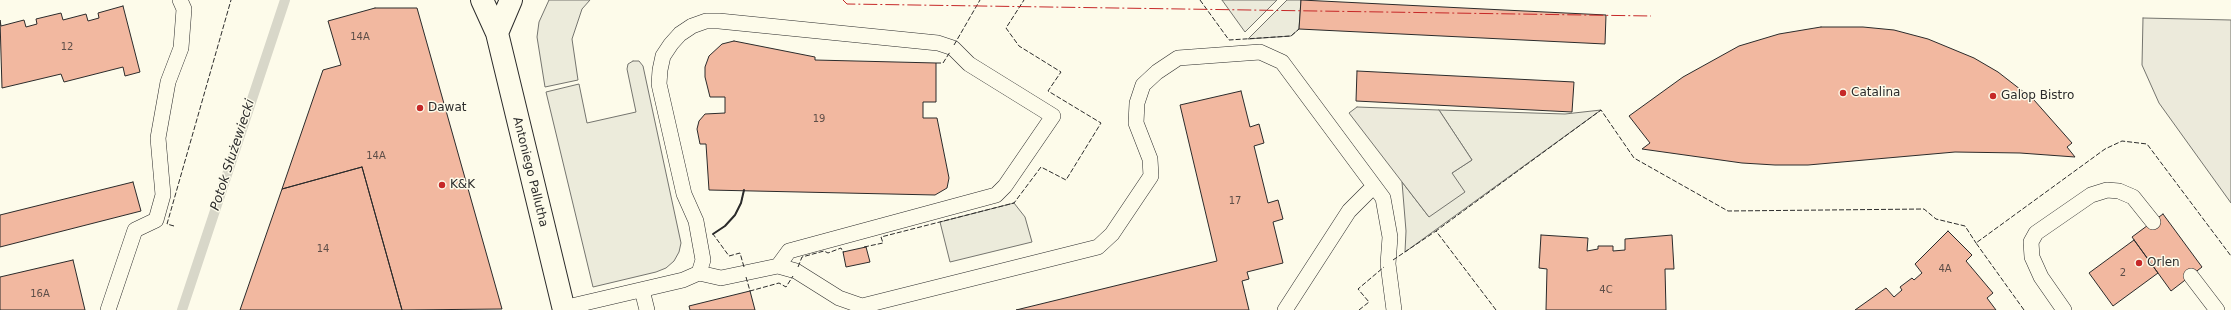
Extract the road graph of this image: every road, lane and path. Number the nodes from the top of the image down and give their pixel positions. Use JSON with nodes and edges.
{"nodes":[{"id":1,"x":180,"y":0,"type":"edge"},
{"id":2,"x":482,"y":0,"type":"edge"},
{"id":3,"x":511,"y":0,"type":"edge"},
{"id":4,"x":497,"y":33,"type":"junction"},
{"id":5,"x":1374,"y":186,"type":"junction"},
{"id":6,"x":2153,"y":222,"type":"dead end"},
{"id":7,"x":778,"y":266,"type":"junction"},
{"id":8,"x":699,"y":273,"type":"junction"},
{"id":9,"x":2191,"y":276,"type":"dead end"},
{"id":10,"x":642,"y":290,"type":"junction"},
{"id":11,"x":564,"y":309,"type":"edge"},
{"id":12,"x":108,"y":310,"type":"edge"},
{"id":13,"x":647,"y":310,"type":"edge"},
{"id":14,"x":1285,"y":310,"type":"edge"},
{"id":15,"x":1394,"y":310,"type":"edge"},
{"id":16,"x":2064,"y":310,"type":"edge"},
{"id":17,"x":2217,"y":310,"type":"edge"}],
"edges":[{"from":1,"to":12,"type":"lane"},
{"from":2,"to":4,"type":"street","name":"Antoniego Pallutha"},
{"from":3,"to":4,"type":"street"},
{"from":4,"to":11,"type":"street","name":"Antoniego Pallutha"},
{"from":5,"to":7,"type":"lane"},
{"from":5,"to":14,"type":"lane"},
{"from":5,"to":15,"type":"lane"},
{"from":6,"to":16,"type":"lane"},
{"from":7,"to":8,"type":"lane"},
{"from":7,"to":8,"type":"lane"},
{"from":8,"to":10,"type":"lane"},
{"from":9,"to":17,"type":"lane"},
{"from":10,"to":11,"type":"lane"},
{"from":10,"to":13,"type":"lane"}]}
